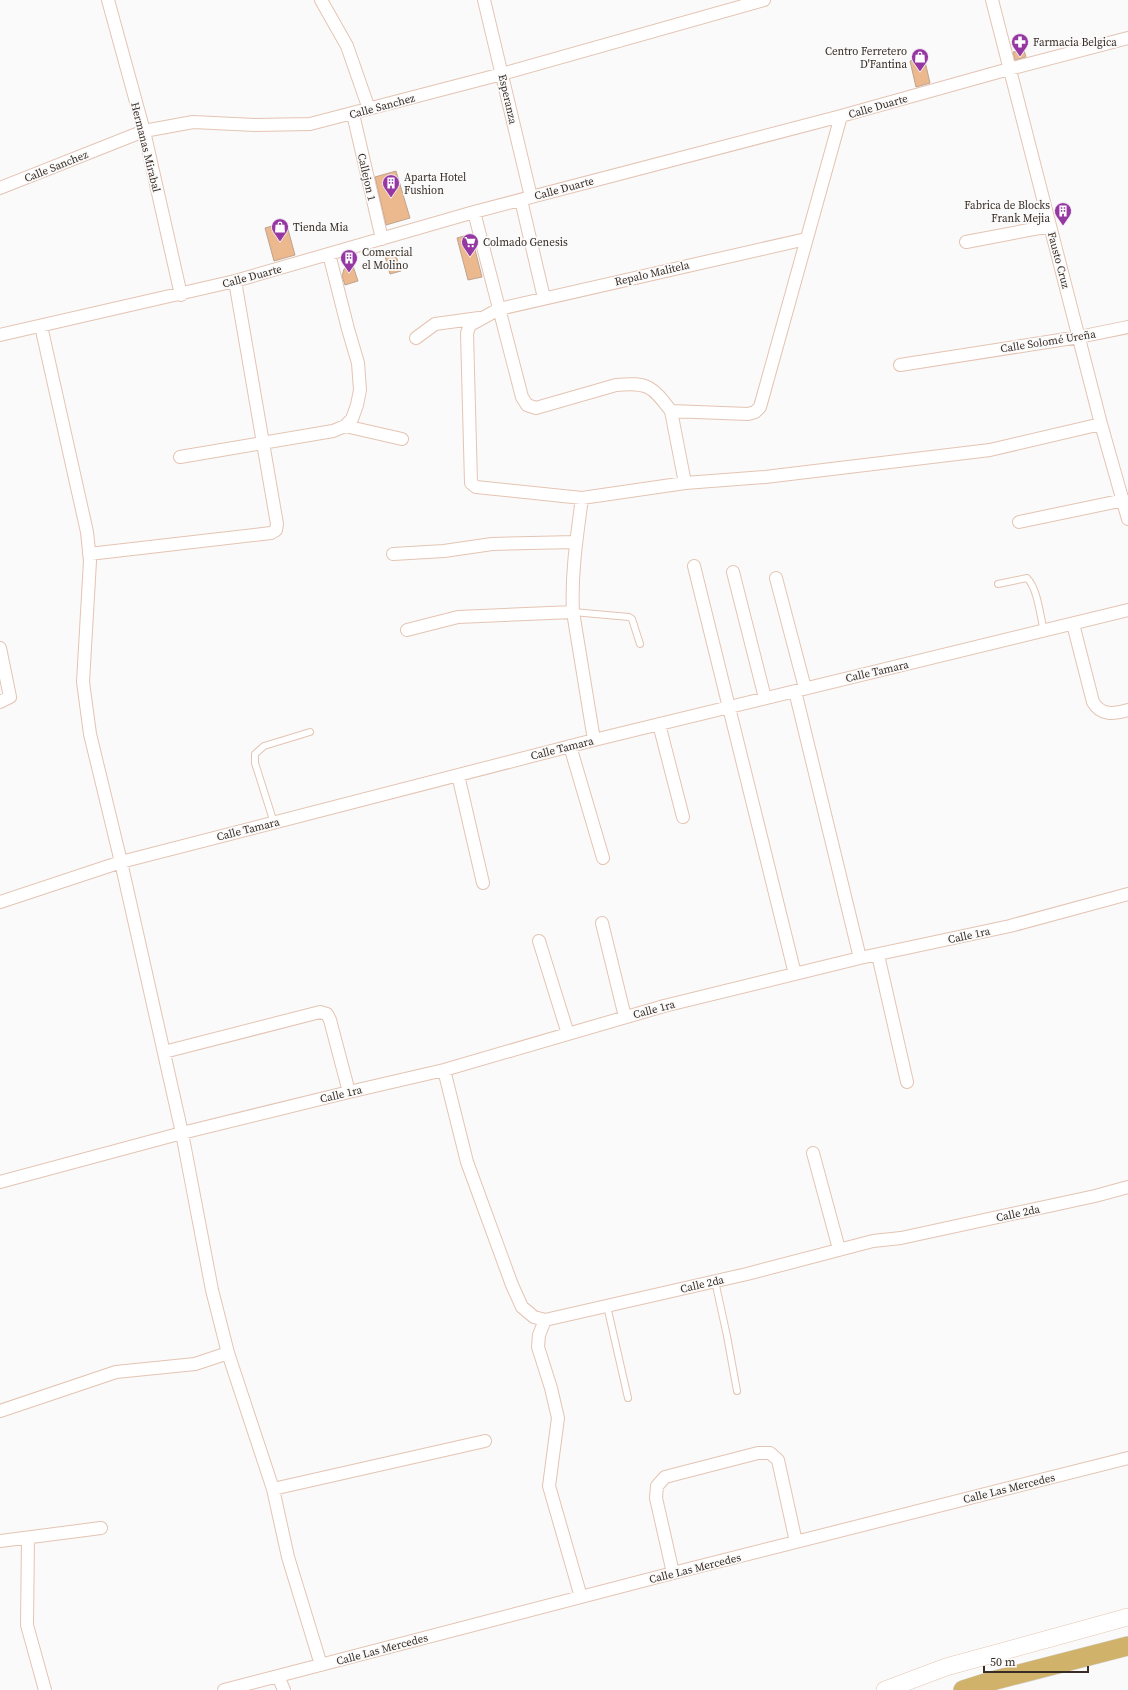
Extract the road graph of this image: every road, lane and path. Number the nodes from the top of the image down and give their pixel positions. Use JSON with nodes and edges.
{"nodes":[{"id":1,"x":108,"y":0,"type":"edge"},
{"id":2,"x":322,"y":0,"type":"edge"},
{"id":3,"x":484,"y":0,"type":"edge"},
{"id":4,"x":764,"y":0,"type":"edge"},
{"id":5,"x":992,"y":0,"type":"edge"},
{"id":6,"x":1128,"y":38,"type":"edge"},
{"id":7,"x":1009,"y":69,"type":"junction"},
{"id":8,"x":502,"y":74,"type":"junction"},
{"id":9,"x":369,"y":109,"type":"junction"},
{"id":10,"x":353,"y":114,"type":"junction"},
{"id":11,"x":841,"y":116,"type":"junction"},
{"id":12,"x":144,"y":131,"type":"junction"},
{"id":13,"x":0,"y":188,"type":"edge"},
{"id":14,"x":526,"y":198,"type":"junction"},
{"id":15,"x":474,"y":212,"type":"junction"},
{"id":16,"x":1050,"y":226,"type":"junction"},
{"id":17,"x":382,"y":239,"type":"junction"},
{"id":18,"x":806,"y":239,"type":"junction"},
{"id":19,"x":966,"y":242,"type":"dead end"},
{"id":20,"x":329,"y":254,"type":"junction"},
{"id":21,"x":235,"y":281,"type":"junction"},
{"id":22,"x":181,"y":295,"type":"junction"},
{"id":23,"x":544,"y":298,"type":"junction"},
{"id":24,"x":499,"y":309,"type":"junction"},
{"id":25,"x":484,"y":317,"type":"junction"},
{"id":26,"x":41,"y":326,"type":"junction"},
{"id":27,"x":1128,"y":327,"type":"edge"},
{"id":28,"x":0,"y":335,"type":"edge"},
{"id":29,"x":1079,"y":337,"type":"junction"},
{"id":30,"x":416,"y":338,"type":"dead end"},
{"id":31,"x":900,"y":365,"type":"dead end"},
{"id":32,"x":671,"y":411,"type":"junction"},
{"id":33,"x":1101,"y":424,"type":"junction"},
{"id":34,"x":344,"y":426,"type":"junction"},
{"id":35,"x":402,"y":439,"type":"dead end"},
{"id":36,"x":262,"y":444,"type":"junction"},
{"id":37,"x":180,"y":457,"type":"dead end"},
{"id":38,"x":685,"y":484,"type":"junction"},
{"id":39,"x":582,"y":498,"type":"junction"},
{"id":40,"x":1124,"y":500,"type":"junction"},
{"id":41,"x":1128,"y":519,"type":"edge"},
{"id":42,"x":1019,"y":522,"type":"dead end"},
{"id":43,"x":576,"y":542,"type":"junction"},
{"id":44,"x":90,"y":554,"type":"junction"},
{"id":45,"x":393,"y":554,"type":"dead end"},
{"id":46,"x":694,"y":566,"type":"dead end"},
{"id":47,"x":733,"y":572,"type":"dead end"},
{"id":48,"x":776,"y":578,"type":"dead end"},
{"id":49,"x":998,"y":584,"type":"dead end"},
{"id":50,"x":1128,"y":610,"type":"edge"},
{"id":51,"x":573,"y":612,"type":"junction"},
{"id":52,"x":1073,"y":624,"type":"junction"},
{"id":53,"x":407,"y":630,"type":"dead end"},
{"id":54,"x":1044,"y":631,"type":"junction"},
{"id":55,"x":640,"y":644,"type":"dead end"},
{"id":56,"x":0,"y":648,"type":"edge"},
{"id":57,"x":800,"y":689,"type":"junction"},
{"id":58,"x":765,"y":698,"type":"junction"},
{"id":59,"x":0,"y":702,"type":"edge"},
{"id":60,"x":728,"y":707,"type":"junction"},
{"id":61,"x":1128,"y":710,"type":"edge"},
{"id":62,"x":660,"y":724,"type":"junction"},
{"id":63,"x":310,"y":732,"type":"dead end"},
{"id":64,"x":594,"y":740,"type":"junction"},
{"id":65,"x":570,"y":746,"type":"junction"},
{"id":66,"x":458,"y":775,"type":"junction"},
{"id":67,"x":683,"y":817,"type":"dead end"},
{"id":68,"x":274,"y":823,"type":"junction"},
{"id":69,"x":603,"y":858,"type":"dead end"},
{"id":70,"x":121,"y":862,"type":"junction"},
{"id":71,"x":483,"y":883,"type":"dead end"},
{"id":72,"x":1128,"y":894,"type":"edge"},
{"id":73,"x":0,"y":902,"type":"edge"},
{"id":74,"x":602,"y":923,"type":"dead end"},
{"id":75,"x":539,"y":941,"type":"dead end"},
{"id":76,"x":878,"y":954,"type":"junction"},
{"id":77,"x":860,"y":958,"type":"junction"},
{"id":78,"x":795,"y":974,"type":"junction"},
{"id":79,"x":625,"y":1017,"type":"junction"},
{"id":80,"x":568,"y":1034,"type":"junction"},
{"id":81,"x":164,"y":1052,"type":"junction"},
{"id":82,"x":444,"y":1070,"type":"junction"},
{"id":83,"x":907,"y":1082,"type":"dead end"},
{"id":84,"x":349,"y":1092,"type":"junction"},
{"id":85,"x":182,"y":1133,"type":"junction"},
{"id":86,"x":813,"y":1153,"type":"dead end"},
{"id":87,"x":0,"y":1182,"type":"edge"},
{"id":88,"x":1128,"y":1187,"type":"edge"},
{"id":89,"x":839,"y":1249,"type":"junction"},
{"id":90,"x":715,"y":1281,"type":"junction"},
{"id":91,"x":607,"y":1306,"type":"junction"},
{"id":92,"x":545,"y":1320,"type":"junction"},
{"id":93,"x":228,"y":1353,"type":"junction"},
{"id":94,"x":737,"y":1391,"type":"dead end"},
{"id":95,"x":628,"y":1398,"type":"dead end"},
{"id":96,"x":0,"y":1411,"type":"edge"},
{"id":97,"x":485,"y":1441,"type":"dead end"},
{"id":98,"x":1128,"y":1458,"type":"edge"},
{"id":99,"x":273,"y":1489,"type":"junction"},
{"id":100,"x":101,"y":1528,"type":"dead end"},
{"id":101,"x":28,"y":1538,"type":"junction"},
{"id":102,"x":0,"y":1541,"type":"edge"},
{"id":103,"x":796,"y":1542,"type":"junction"},
{"id":104,"x":673,"y":1573,"type":"junction"},
{"id":105,"x":581,"y":1597,"type":"junction"},
{"id":106,"x":1128,"y":1618,"type":"edge"},
{"id":107,"x":1128,"y":1646,"type":"edge"},
{"id":108,"x":321,"y":1665,"type":"junction"},
{"id":109,"x":278,"y":1676,"type":"junction"},
{"id":110,"x":45,"y":1690,"type":"edge"},
{"id":111,"x":224,"y":1690,"type":"edge"},
{"id":112,"x":284,"y":1690,"type":"edge"},
{"id":113,"x":885,"y":1690,"type":"edge"},
{"id":114,"x":963,"y":1690,"type":"edge"}],
"edges":[{"from":1,"to":12,"type":"street","name":"Hermanas Mirabal"},
{"from":2,"to":9,"type":"street"},
{"from":3,"to":8,"type":"street","name":"Esperanza"},
{"from":4,"to":8,"type":"street","name":"Calle Sanchez"},
{"from":5,"to":7,"type":"street","name":"Fausto Cruz"},
{"from":6,"to":7,"type":"street","name":"Calle Duarte"},
{"from":7,"to":11,"type":"street","name":"Calle Duarte"},
{"from":7,"to":16,"type":"street","name":"Fausto Cruz"},
{"from":8,"to":9,"type":"street","name":"Calle Sanchez"},
{"from":8,"to":14,"type":"street","name":"Esperanza"},
{"from":9,"to":10,"type":"street","name":"Calle Sanchez"},
{"from":10,"to":12,"type":"street","name":"Calle Sanchez"},
{"from":10,"to":17,"type":"street","name":"Callejon 1"},
{"from":11,"to":14,"type":"street","name":"Calle Duarte"},
{"from":11,"to":18,"type":"street"},
{"from":12,"to":13,"type":"street","name":"Calle Sanchez"},
{"from":12,"to":22,"type":"street","name":"Hermanas Mirabal"},
{"from":14,"to":15,"type":"street","name":"Calle Duarte"},
{"from":14,"to":23,"type":"street","name":"Esperanza"},
{"from":15,"to":17,"type":"street","name":"Calle Duarte"},
{"from":15,"to":24,"type":"street"},
{"from":16,"to":19,"type":"street"},
{"from":16,"to":29,"type":"street","name":"Fausto Cruz"},
{"from":17,"to":20,"type":"street","name":"Calle Duarte"},
{"from":18,"to":23,"type":"street","name":"Repalo Malitela"},
{"from":18,"to":32,"type":"street"},
{"from":20,"to":21,"type":"street","name":"Calle Duarte"},
{"from":20,"to":34,"type":"street"},
{"from":21,"to":22,"type":"street","name":"Calle Duarte"},
{"from":21,"to":36,"type":"street"},
{"from":22,"to":26,"type":"street","name":"Calle Duarte"},
{"from":23,"to":24,"type":"street","name":"Repalo Malitela"},
{"from":24,"to":25,"type":"street","name":"Repalo Malitela"},
{"from":24,"to":32,"type":"street"},
{"from":25,"to":30,"type":"street"},
{"from":25,"to":39,"type":"street"},
{"from":26,"to":28,"type":"street","name":"Calle Duarte"},
{"from":26,"to":44,"type":"street"},
{"from":27,"to":29,"type":"street","name":"Calle Solomé Ureña"},
{"from":29,"to":31,"type":"street","name":"Calle Solomé Ureña"},
{"from":29,"to":33,"type":"street","name":"Fausto Cruz"},
{"from":32,"to":38,"type":"street"},
{"from":33,"to":38,"type":"street"},
{"from":33,"to":40,"type":"street","name":"Fausto Cruz"},
{"from":34,"to":35,"type":"street"},
{"from":34,"to":36,"type":"street"},
{"from":36,"to":37,"type":"street"},
{"from":36,"to":44,"type":"street"},
{"from":38,"to":39,"type":"street"},
{"from":39,"to":43,"type":"street"},
{"from":40,"to":41,"type":"street","name":"Fausto Cruz"},
{"from":40,"to":42,"type":"street"},
{"from":43,"to":45,"type":"street"},
{"from":43,"to":51,"type":"street"},
{"from":44,"to":70,"type":"street"},
{"from":46,"to":60,"type":"street"},
{"from":47,"to":58,"type":"street"},
{"from":48,"to":57,"type":"street"},
{"from":49,"to":54,"type":"lane"},
{"from":50,"to":52,"type":"street","name":"Calle Tamara"},
{"from":51,"to":53,"type":"street"},
{"from":51,"to":55,"type":"lane"},
{"from":51,"to":64,"type":"street"},
{"from":52,"to":54,"type":"street","name":"Calle Tamara"},
{"from":52,"to":61,"type":"street"},
{"from":54,"to":57,"type":"street","name":"Calle Tamara"},
{"from":56,"to":59,"type":"street"},
{"from":57,"to":58,"type":"street","name":"Calle Tamara"},
{"from":57,"to":77,"type":"street"},
{"from":58,"to":60,"type":"street","name":"Calle Tamara"},
{"from":60,"to":62,"type":"street","name":"Calle Tamara"},
{"from":60,"to":78,"type":"street"},
{"from":62,"to":64,"type":"street","name":"Calle Tamara"},
{"from":62,"to":67,"type":"street"},
{"from":63,"to":68,"type":"lane"},
{"from":64,"to":65,"type":"street","name":"Calle Tamara"},
{"from":65,"to":66,"type":"street","name":"Calle Tamara"},
{"from":65,"to":69,"type":"street"},
{"from":66,"to":68,"type":"street","name":"Calle Tamara"},
{"from":66,"to":71,"type":"street"},
{"from":68,"to":70,"type":"street","name":"Calle Tamara"},
{"from":70,"to":73,"type":"street","name":"Calle Tamara"},
{"from":70,"to":81,"type":"street"},
{"from":72,"to":76,"type":"street","name":"Calle 1ra"},
{"from":74,"to":79,"type":"street"},
{"from":75,"to":80,"type":"street"},
{"from":76,"to":77,"type":"street","name":"Calle 1ra"},
{"from":76,"to":83,"type":"street"},
{"from":77,"to":78,"type":"street","name":"Calle 1ra"},
{"from":78,"to":79,"type":"street","name":"Calle 1ra"},
{"from":79,"to":80,"type":"street","name":"Calle 1ra"},
{"from":80,"to":82,"type":"street","name":"Calle 1ra"},
{"from":81,"to":84,"type":"street"},
{"from":81,"to":85,"type":"street"},
{"from":82,"to":84,"type":"street","name":"Calle 1ra"},
{"from":82,"to":92,"type":"street"},
{"from":84,"to":85,"type":"street","name":"Calle 1ra"},
{"from":85,"to":87,"type":"street","name":"Calle 1ra"},
{"from":85,"to":93,"type":"street"},
{"from":86,"to":89,"type":"street"},
{"from":88,"to":89,"type":"street","name":"Calle 2da"},
{"from":89,"to":90,"type":"street","name":"Calle 2da"},
{"from":90,"to":91,"type":"street","name":"Calle 2da"},
{"from":90,"to":94,"type":"lane"},
{"from":91,"to":92,"type":"street","name":"Calle 2da"},
{"from":91,"to":95,"type":"lane"},
{"from":92,"to":105,"type":"street"},
{"from":93,"to":96,"type":"street"},
{"from":93,"to":99,"type":"street"},
{"from":97,"to":99,"type":"street"},
{"from":98,"to":103,"type":"street","name":"Calle Las Mercedes"},
{"from":99,"to":108,"type":"street"},
{"from":100,"to":101,"type":"street"},
{"from":101,"to":102,"type":"street"},
{"from":101,"to":110,"type":"street"},
{"from":103,"to":104,"type":"street","name":"Calle Las Mercedes"},
{"from":103,"to":104,"type":"street"},
{"from":104,"to":105,"type":"street","name":"Calle Las Mercedes"},
{"from":105,"to":108,"type":"street","name":"Calle Las Mercedes"},
{"from":106,"to":113,"type":"street"},
{"from":107,"to":114,"type":"main road"},
{"from":108,"to":109,"type":"street","name":"Calle Las Mercedes"},
{"from":109,"to":111,"type":"street","name":"Calle Las Mercedes"},
{"from":109,"to":112,"type":"street"}]}
